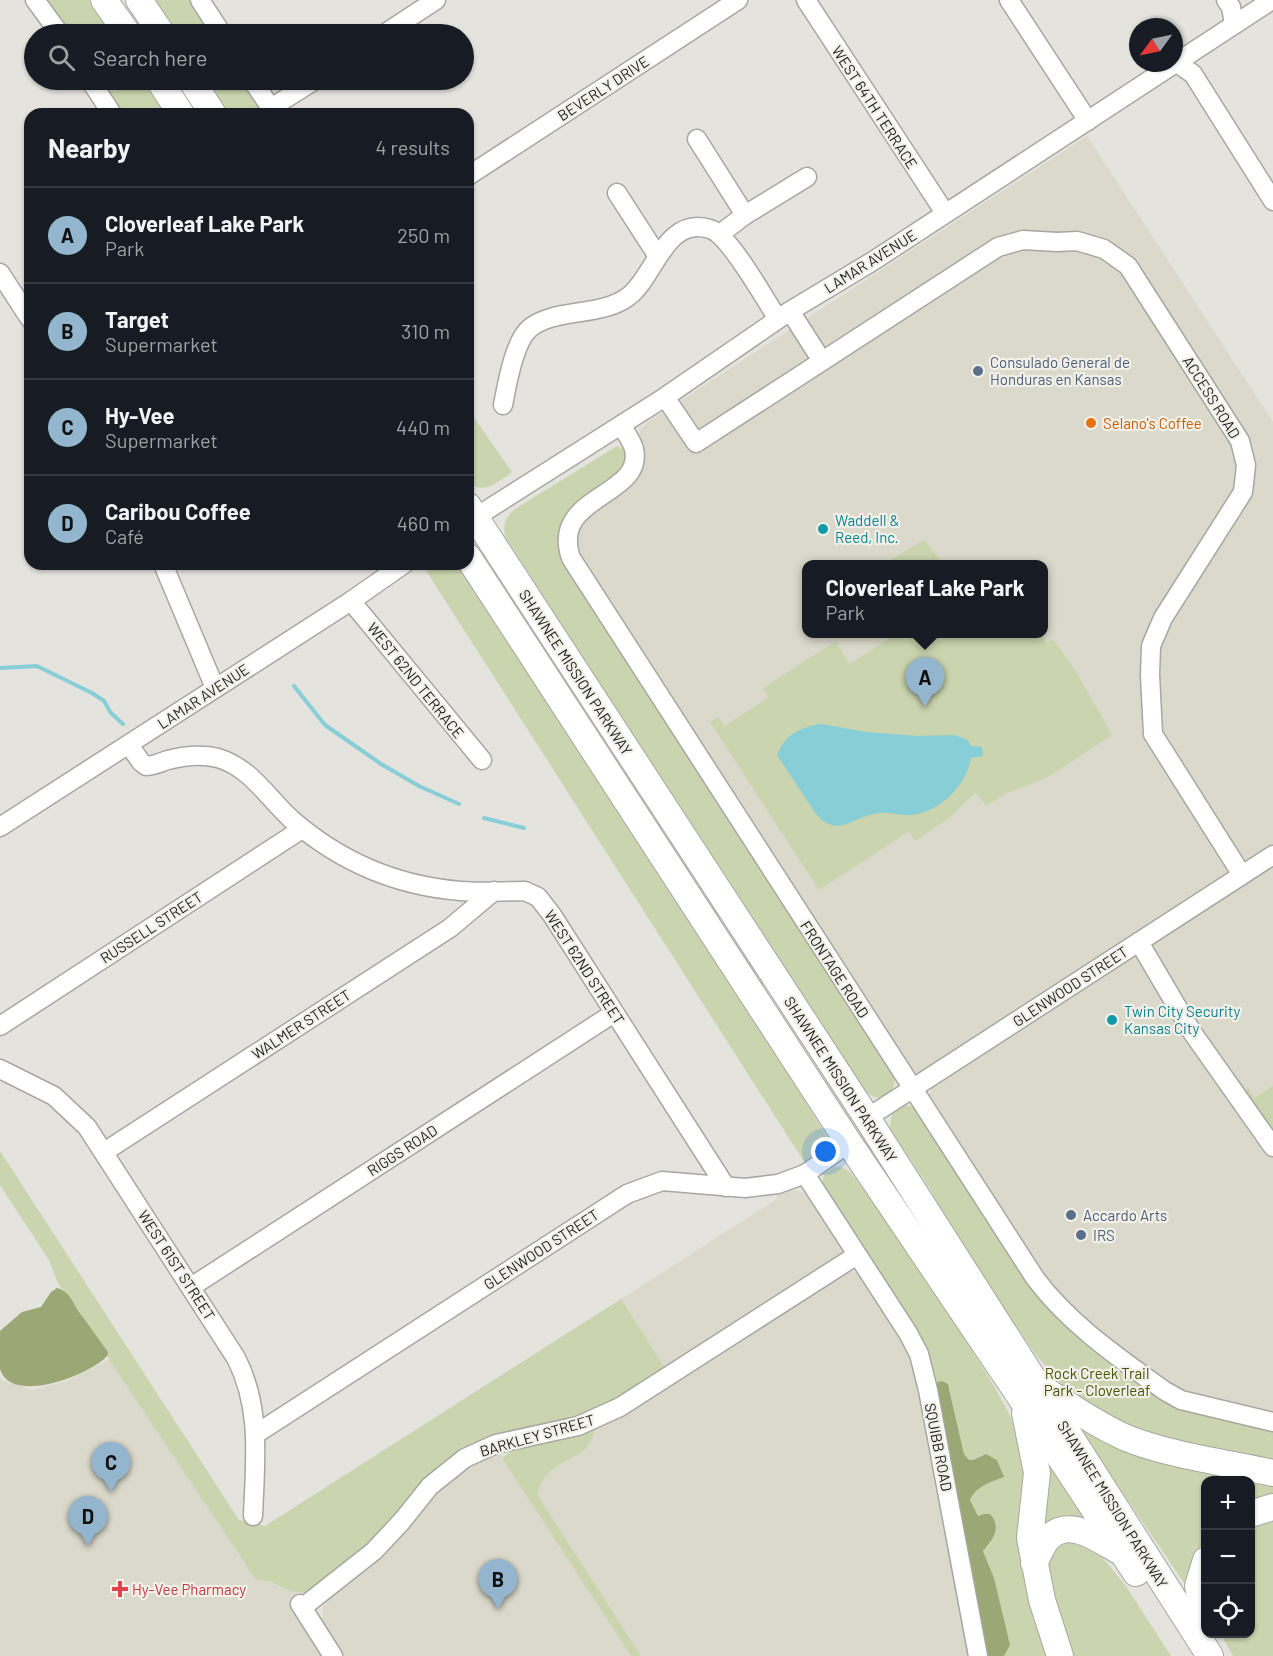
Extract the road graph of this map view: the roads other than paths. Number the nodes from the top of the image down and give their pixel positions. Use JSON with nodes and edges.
{"nodes":[{"id":1,"x":36,"y":0,"type":"edge"},
{"id":2,"x":104,"y":0,"type":"edge"},
{"id":3,"x":139,"y":0,"type":"edge"},
{"id":4,"x":200,"y":0,"type":"edge"},
{"id":5,"x":436,"y":0,"type":"edge"},
{"id":6,"x":738,"y":0,"type":"edge"},
{"id":7,"x":806,"y":0,"type":"edge"},
{"id":8,"x":1009,"y":0,"type":"edge"},
{"id":9,"x":1226,"y":0,"type":"edge"},
{"id":10,"x":1272,"y":0,"type":"edge"},
{"id":11,"x":53,"y":24,"type":"edge"},
{"id":12,"x":121,"y":24,"type":"edge"},
{"id":13,"x":155,"y":24,"type":"edge"},
{"id":14,"x":216,"y":24,"type":"edge"},
{"id":15,"x":399,"y":24,"type":"edge"},
{"id":16,"x":1234,"y":24,"type":"junction"},
{"id":17,"x":1183,"y":59,"type":"edge"},
{"id":18,"x":1183,"y":67,"type":"edge"},
{"id":19,"x":1163,"y":72,"type":"edge"},
{"id":20,"x":96,"y":90,"type":"edge"},
{"id":21,"x":165,"y":90,"type":"edge"},
{"id":22,"x":197,"y":90,"type":"edge"},
{"id":23,"x":259,"y":90,"type":"edge"},
{"id":24,"x":301,"y":90,"type":"edge"},
{"id":25,"x":108,"y":108,"type":"edge"},
{"id":26,"x":177,"y":108,"type":"edge"},
{"id":27,"x":209,"y":108,"type":"edge"},
{"id":28,"x":271,"y":108,"type":"edge"},
{"id":29,"x":277,"y":108,"type":"edge"},
{"id":30,"x":1088,"y":121,"type":"junction"},
{"id":31,"x":697,"y":139,"type":"dead end"},
{"id":32,"x":474,"y":172,"type":"edge"},
{"id":33,"x":807,"y":177,"type":"dead end"},
{"id":34,"x":617,"y":193,"type":"dead end"},
{"id":35,"x":1273,"y":201,"type":"edge"},
{"id":36,"x":945,"y":213,"type":"junction"},
{"id":37,"x":745,"y":215,"type":"junction"},
{"id":38,"x":720,"y":234,"type":"junction"},
{"id":39,"x":657,"y":255,"type":"junction"},
{"id":40,"x":0,"y":273,"type":"edge"},
{"id":41,"x":24,"y":310,"type":"edge"},
{"id":42,"x":784,"y":315,"type":"junction"},
{"id":43,"x":822,"y":361,"type":"junction"},
{"id":44,"x":665,"y":397,"type":"junction"},
{"id":45,"x":502,"y":405,"type":"dead end"},
{"id":46,"x":621,"y":425,"type":"junction"},
{"id":47,"x":474,"y":513,"type":"edge"},
{"id":48,"x":474,"y":521,"type":"edge"},
{"id":49,"x":474,"y":566,"type":"edge"},
{"id":50,"x":166,"y":570,"type":"edge"},
{"id":51,"x":395,"y":570,"type":"edge"},
{"id":52,"x":351,"y":601,"type":"junction"},
{"id":53,"x":215,"y":688,"type":"junction"},
{"id":54,"x":129,"y":745,"type":"junction"},
{"id":55,"x":482,"y":760,"type":"dead end"},
{"id":56,"x":0,"y":827,"type":"edge"},
{"id":57,"x":302,"y":829,"type":"junction"},
{"id":58,"x":1273,"y":855,"type":"edge"},
{"id":59,"x":1242,"y":875,"type":"junction"},
{"id":60,"x":494,"y":891,"type":"junction"},
{"id":61,"x":1138,"y":942,"type":"junction"},
{"id":62,"x":614,"y":1013,"type":"junction"},
{"id":63,"x":0,"y":1026,"type":"edge"},
{"id":64,"x":0,"y":1069,"type":"edge"},
{"id":65,"x":911,"y":1088,"type":"junction"},
{"id":66,"x":825,"y":1106,"type":"junction"},
{"id":67,"x":867,"y":1118,"type":"junction"},
{"id":68,"x":849,"y":1143,"type":"junction"},
{"id":69,"x":1273,"y":1147,"type":"edge"},
{"id":70,"x":104,"y":1152,"type":"junction"},
{"id":71,"x":892,"y":1157,"type":"junction"},
{"id":72,"x":805,"y":1174,"type":"junction"},
{"id":73,"x":726,"y":1187,"type":"junction"},
{"id":74,"x":857,"y":1255,"type":"junction"},
{"id":75,"x":191,"y":1287,"type":"junction"},
{"id":76,"x":1030,"y":1392,"type":"junction"},
{"id":77,"x":1273,"y":1422,"type":"edge"},
{"id":78,"x":256,"y":1434,"type":"junction"},
{"id":79,"x":1273,"y":1473,"type":"edge"},
{"id":80,"x":1273,"y":1507,"type":"edge"},
{"id":81,"x":1255,"y":1513,"type":"edge"},
{"id":82,"x":253,"y":1516,"type":"dead end"},
{"id":83,"x":1124,"y":1555,"type":"junction"},
{"id":84,"x":1034,"y":1563,"type":"junction"},
{"id":85,"x":1201,"y":1576,"type":"edge"},
{"id":86,"x":1201,"y":1602,"type":"edge"},
{"id":87,"x":1207,"y":1638,"type":"edge"},
{"id":88,"x":333,"y":1656,"type":"edge"},
{"id":89,"x":978,"y":1656,"type":"edge"},
{"id":90,"x":1060,"y":1656,"type":"edge"},
{"id":91,"x":1190,"y":1656,"type":"edge"},
{"id":92,"x":1210,"y":1656,"type":"edge"}],
"edges":[{"from":1,"to":11,"type":"street"},
{"from":2,"to":12,"type":"highway"},
{"from":3,"to":13,"type":"highway"},
{"from":4,"to":14,"type":"street"},
{"from":5,"to":15,"type":"street"},
{"from":6,"to":32,"type":"street","name":"BEVERLY DRIVE"},
{"from":7,"to":36,"type":"street","name":"WEST 64TH TERRACE"},
{"from":8,"to":30,"type":"street"},
{"from":9,"to":16,"type":"street"},
{"from":10,"to":16,"type":"street","name":"LAMAR AVENUE"},
{"from":16,"to":17,"type":"street","name":"LAMAR AVENUE"},
{"from":18,"to":35,"type":"street"},
{"from":19,"to":30,"type":"street","name":"LAMAR AVENUE"},
{"from":20,"to":25,"type":"street"},
{"from":21,"to":26,"type":"highway"},
{"from":22,"to":27,"type":"highway"},
{"from":23,"to":28,"type":"street"},
{"from":24,"to":29,"type":"street"},
{"from":30,"to":36,"type":"street","name":"LAMAR AVENUE"},
{"from":31,"to":37,"type":"street"},
{"from":33,"to":37,"type":"street"},
{"from":34,"to":39,"type":"street"},
{"from":36,"to":42,"type":"street","name":"LAMAR AVENUE"},
{"from":37,"to":38,"type":"street"},
{"from":38,"to":39,"type":"street"},
{"from":38,"to":42,"type":"street"},
{"from":39,"to":45,"type":"street"},
{"from":40,"to":41,"type":"street"},
{"from":42,"to":43,"type":"street"},
{"from":42,"to":44,"type":"street","name":"LAMAR AVENUE"},
{"from":43,"to":44,"type":"street","name":"ACCESS ROAD"},
{"from":43,"to":59,"type":"street","name":"ACCESS ROAD"},
{"from":44,"to":46,"type":"street","name":"LAMAR AVENUE"},
{"from":46,"to":47,"type":"street","name":"LAMAR AVENUE"},
{"from":46,"to":65,"type":"street","name":"FRONTAGE ROAD"},
{"from":48,"to":67,"type":"highway","name":"SHAWNEE MISSION PARKWAY"},
{"from":49,"to":66,"type":"highway","name":"SHAWNEE MISSION PARKWAY"},
{"from":50,"to":53,"type":"street"},
{"from":51,"to":52,"type":"street","name":"LAMAR AVENUE"},
{"from":52,"to":53,"type":"street","name":"LAMAR AVENUE"},
{"from":52,"to":55,"type":"street","name":"WEST 62ND TERRACE"},
{"from":53,"to":54,"type":"street","name":"LAMAR AVENUE"},
{"from":54,"to":56,"type":"street","name":"LAMAR AVENUE"},
{"from":54,"to":57,"type":"street","name":"WEST 62ND STREET"},
{"from":57,"to":60,"type":"street","name":"WEST 62ND STREET"},
{"from":57,"to":63,"type":"street","name":"RUSSELL STREET"},
{"from":58,"to":59,"type":"street","name":"GLENWOOD STREET"},
{"from":59,"to":61,"type":"street","name":"GLENWOOD STREET"},
{"from":60,"to":62,"type":"street","name":"WEST 62ND STREET"},
{"from":60,"to":70,"type":"street","name":"WALMER STREET"},
{"from":61,"to":65,"type":"street","name":"GLENWOOD STREET"},
{"from":61,"to":69,"type":"street"},
{"from":62,"to":73,"type":"street","name":"WEST 62ND STREET"},
{"from":62,"to":75,"type":"street","name":"RIGGS ROAD"},
{"from":64,"to":70,"type":"street","name":"WEST 61ST STREET"},
{"from":65,"to":67,"type":"street","name":"GLENWOOD STREET"},
{"from":65,"to":77,"type":"street","name":"FRONTAGE ROAD"},
{"from":66,"to":67,"type":"highway"},
{"from":66,"to":68,"type":"highway","name":"SHAWNEE MISSION PARKWAY"},
{"from":67,"to":71,"type":"highway","name":"SHAWNEE MISSION PARKWAY"},
{"from":68,"to":71,"type":"highway"},
{"from":68,"to":72,"type":"street","name":"GLENWOOD STREET"},
{"from":68,"to":76,"type":"highway","name":"SHAWNEE MISSION PARKWAY"},
{"from":70,"to":75,"type":"street","name":"WEST 61ST STREET"},
{"from":71,"to":76,"type":"highway","name":"SHAWNEE MISSION PARKWAY"},
{"from":72,"to":73,"type":"street","name":"GLENWOOD STREET"},
{"from":72,"to":74,"type":"street"},
{"from":73,"to":78,"type":"street","name":"GLENWOOD STREET"},
{"from":74,"to":88,"type":"street","name":"BARKLEY STREET"},
{"from":74,"to":89,"type":"street","name":"SQUIBB ROAD"},
{"from":75,"to":78,"type":"street","name":"WEST 61ST STREET"},
{"from":76,"to":79,"type":"highway"},
{"from":76,"to":83,"type":"highway","name":"SHAWNEE MISSION PARKWAY"},
{"from":76,"to":84,"type":"highway"},
{"from":76,"to":92,"type":"highway","name":"SHAWNEE MISSION PARKWAY"},
{"from":78,"to":82,"type":"street","name":"WEST 61ST STREET"},
{"from":80,"to":81,"type":"highway"},
{"from":83,"to":84,"type":"highway"},
{"from":83,"to":91,"type":"highway","name":"SHAWNEE MISSION PARKWAY"},
{"from":84,"to":90,"type":"highway"},
{"from":85,"to":86,"type":"highway"},
{"from":87,"to":92,"type":"highway"}]}
